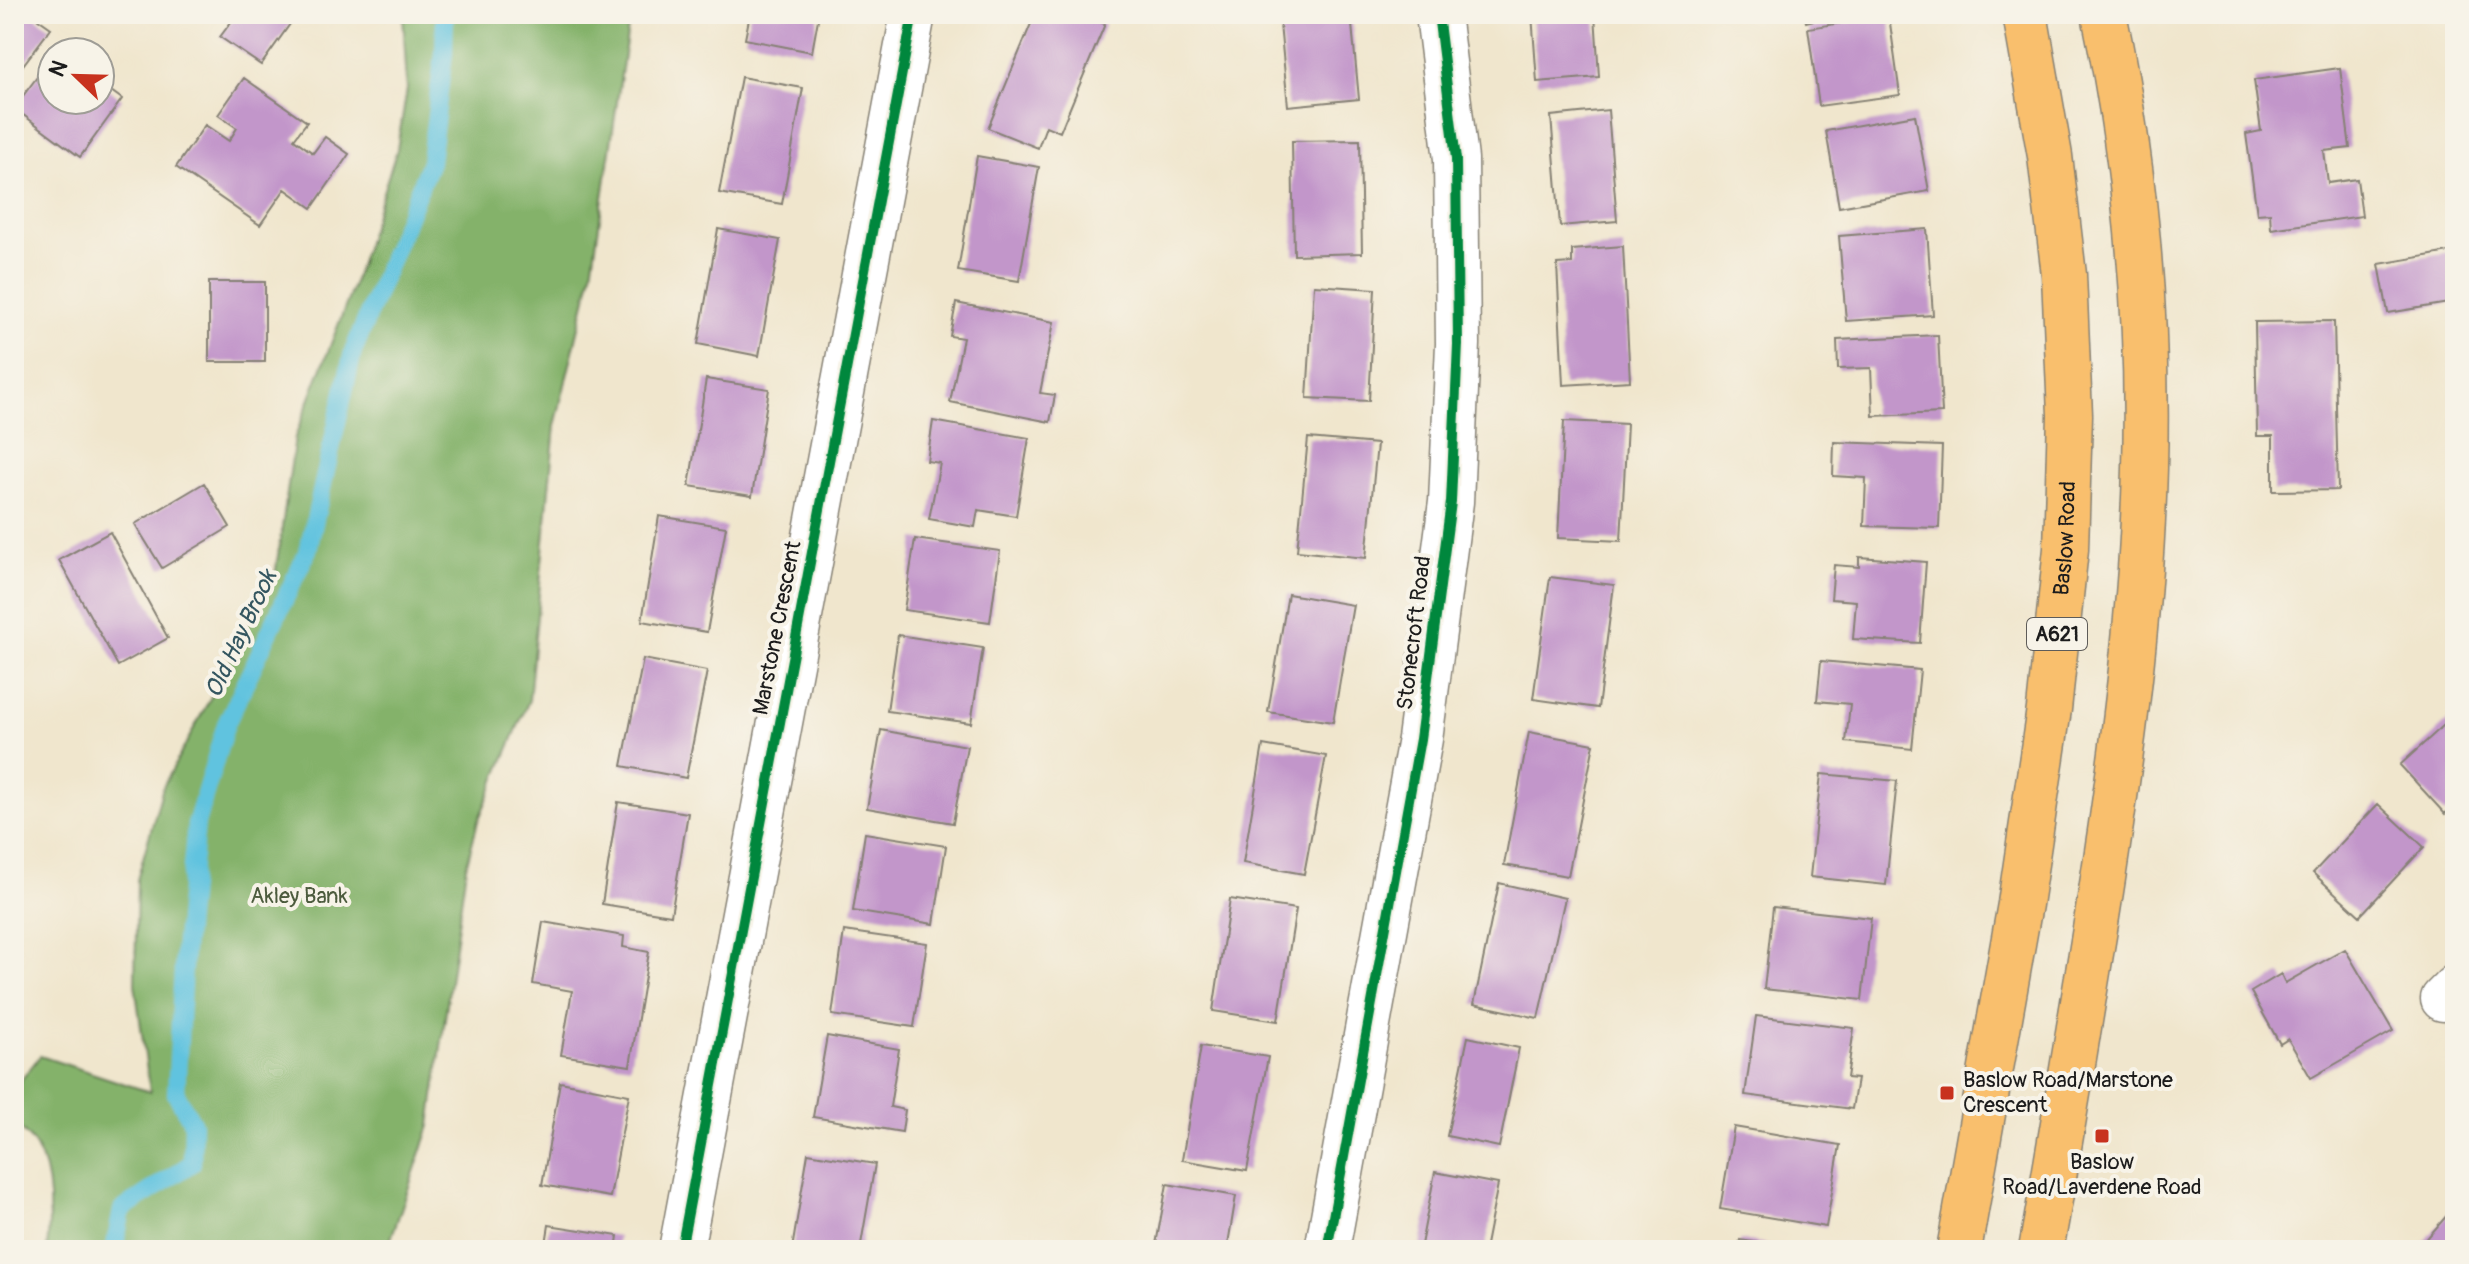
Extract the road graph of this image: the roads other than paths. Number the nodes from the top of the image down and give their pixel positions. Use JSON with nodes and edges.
{"nodes":[{"id":1,"x":913,"y":14,"type":"edge"},
{"id":2,"x":1438,"y":14,"type":"edge"},
{"id":3,"x":2025,"y":14,"type":"edge"},
{"id":4,"x":2104,"y":14,"type":"edge"},
{"id":5,"x":681,"y":1250,"type":"edge"},
{"id":6,"x":1327,"y":1250,"type":"edge"},
{"id":7,"x":1959,"y":1250,"type":"edge"},
{"id":8,"x":2041,"y":1250,"type":"edge"}],
"edges":[{"from":1,"to":5,"type":"street","name":"Marstone Crescent"},
{"from":2,"to":6,"type":"street","name":"Stonecroft Road"},
{"from":3,"to":7,"type":"main road","name":"Baslow Road","number":"A621"},
{"from":4,"to":8,"type":"main road"}]}
